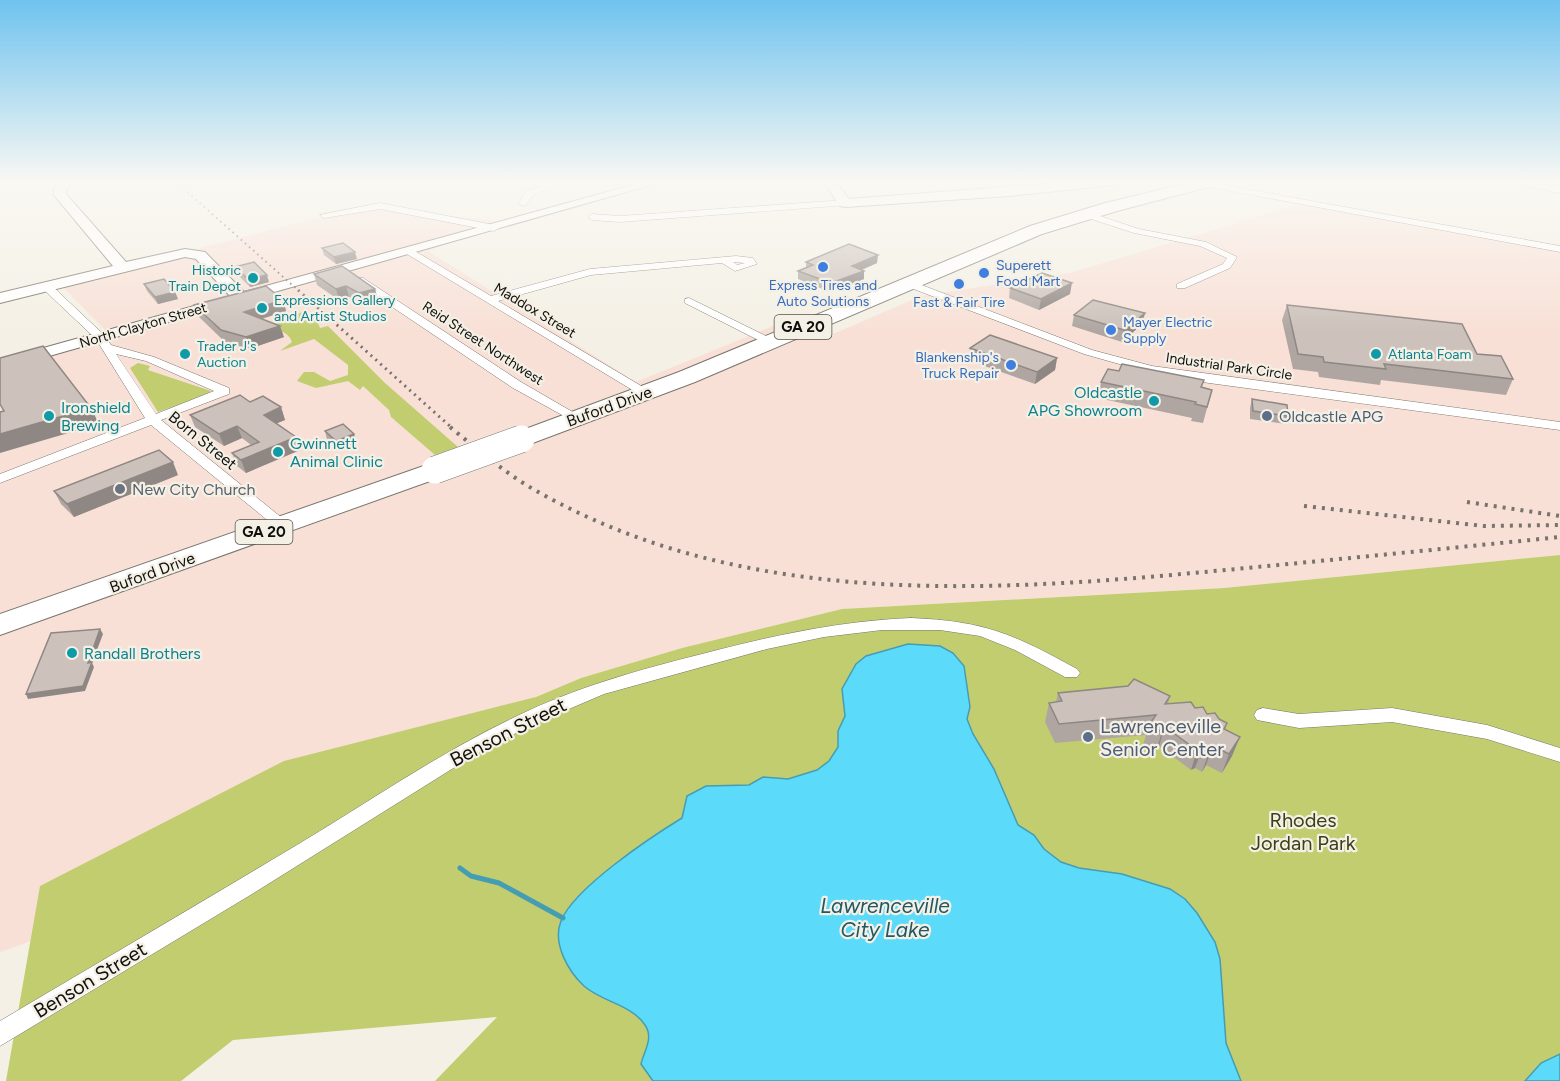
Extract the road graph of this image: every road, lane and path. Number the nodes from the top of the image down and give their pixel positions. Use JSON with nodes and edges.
{"nodes":[{"id":1,"x":91,"y":231,"type":"edge"},
{"id":2,"x":482,"y":231,"type":"edge"},
{"id":3,"x":1034,"y":231,"type":"edge"},
{"id":4,"x":1139,"y":231,"type":"edge"},
{"id":5,"x":1468,"y":231,"type":"edge"},
{"id":6,"x":1560,"y":249,"type":"edge"},
{"id":7,"x":410,"y":252,"type":"junction"},
{"id":8,"x":724,"y":260,"type":"dead end"},
{"id":9,"x":123,"y":268,"type":"junction"},
{"id":10,"x":345,"y":270,"type":"junction"},
{"id":11,"x":907,"y":283,"type":"junction"},
{"id":12,"x":46,"y":286,"type":"junction"},
{"id":13,"x":1181,"y":286,"type":"dead end"},
{"id":14,"x":241,"y":297,"type":"junction"},
{"id":15,"x":0,"y":298,"type":"edge"},
{"id":16,"x":489,"y":300,"type":"junction"},
{"id":17,"x":689,"y":302,"type":"dead end"},
{"id":18,"x":104,"y":342,"type":"junction"},
{"id":19,"x":770,"y":342,"type":"junction"},
{"id":20,"x":0,"y":365,"type":"edge"},
{"id":21,"x":644,"y":393,"type":"junction"},
{"id":22,"x":577,"y":418,"type":"junction"},
{"id":23,"x":154,"y":421,"type":"junction"},
{"id":24,"x":1560,"y":426,"type":"edge"},
{"id":25,"x":0,"y":479,"type":"edge"},
{"id":26,"x":282,"y":525,"type":"junction"},
{"id":27,"x":0,"y":625,"type":"edge"},
{"id":28,"x":1071,"y":673,"type":"dead end"},
{"id":29,"x":1263,"y":715,"type":"dead end"},
{"id":30,"x":1560,"y":754,"type":"edge"},
{"id":31,"x":0,"y":1034,"type":"edge"}],
"edges":[{"from":1,"to":9,"type":"street"},
{"from":2,"to":7,"type":"street","name":"North Clayton Street"},
{"from":3,"to":11,"type":"highway","name":"Buford Drive","number":"GA 20"},
{"from":4,"to":13,"type":"street"},
{"from":5,"to":6,"type":"street"},
{"from":7,"to":10,"type":"street","name":"North Clayton Street"},
{"from":7,"to":16,"type":"street","name":"Maddox Street"},
{"from":8,"to":16,"type":"street"},
{"from":9,"to":12,"type":"street"},
{"from":9,"to":14,"type":"street"},
{"from":10,"to":14,"type":"street","name":"North Clayton Street"},
{"from":10,"to":22,"type":"street","name":"Reid Street Northwest"},
{"from":11,"to":19,"type":"highway","name":"Buford Drive","number":"GA 20"},
{"from":11,"to":24,"type":"street","name":"Industrial Park Circle"},
{"from":12,"to":15,"type":"street"},
{"from":12,"to":18,"type":"street","name":"Born Street"},
{"from":14,"to":18,"type":"street","name":"North Clayton Street"},
{"from":16,"to":21,"type":"street","name":"Maddox Street"},
{"from":17,"to":19,"type":"street"},
{"from":18,"to":20,"type":"street","name":"North Clayton Street"},
{"from":18,"to":23,"type":"street","name":"Born Street"},
{"from":18,"to":23,"type":"street"},
{"from":19,"to":21,"type":"highway","name":"Buford Drive","number":"GA 20"},
{"from":21,"to":22,"type":"highway","name":"Buford Drive","number":"GA 20"},
{"from":22,"to":26,"type":"highway","name":"Buford Drive","number":"GA 20","bridge":true},
{"from":23,"to":25,"type":"street"},
{"from":23,"to":26,"type":"street","name":"Born Street"},
{"from":26,"to":27,"type":"highway","name":"Buford Drive","number":"GA 20"},
{"from":28,"to":31,"type":"street","name":"Benson Street"},
{"from":29,"to":30,"type":"street"}]}
